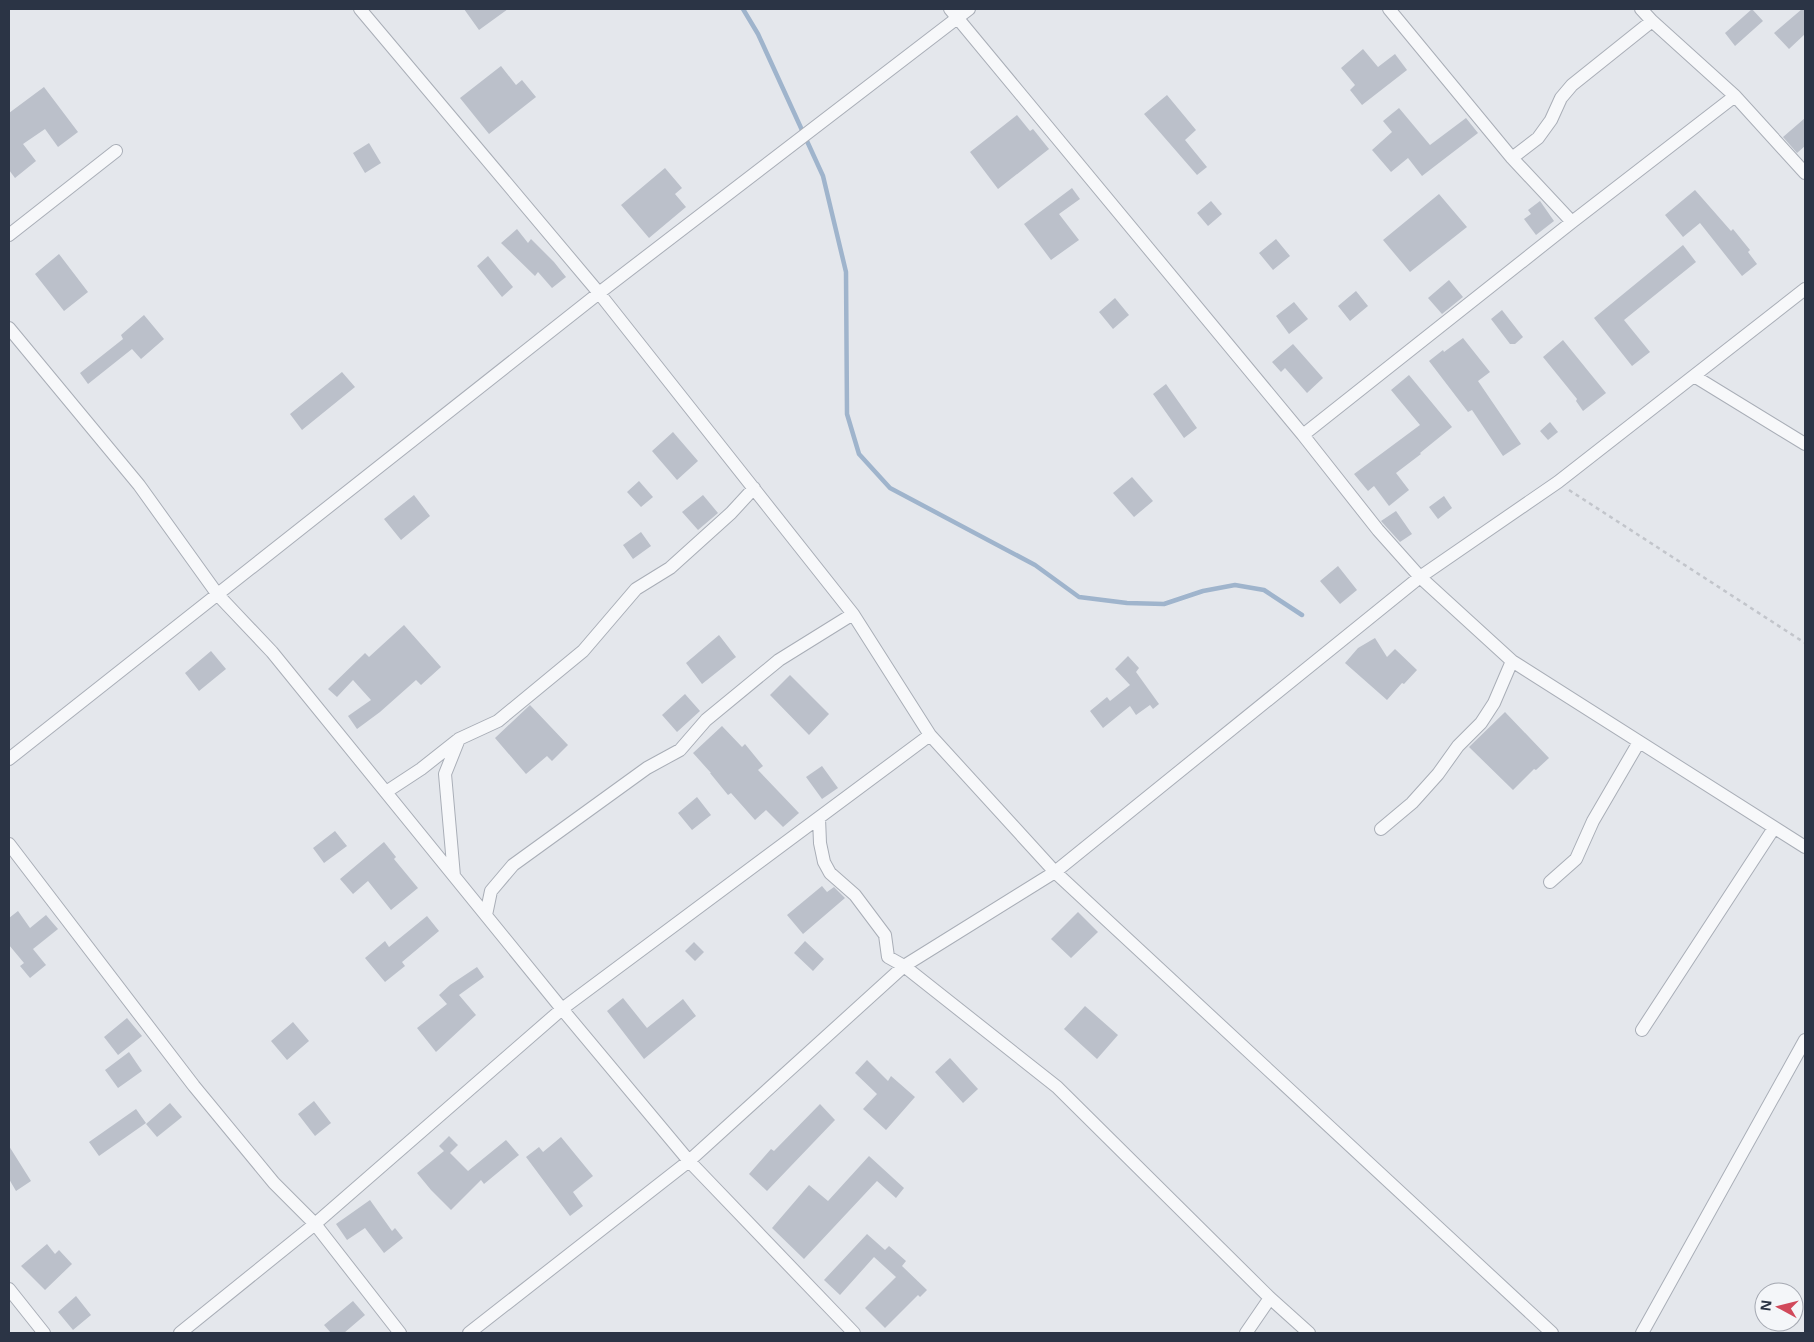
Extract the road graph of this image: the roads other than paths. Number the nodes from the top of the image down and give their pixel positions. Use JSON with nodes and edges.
{"nodes":[{"id":1,"x":360,"y":9,"type":"edge"},
{"id":2,"x":969,"y":9,"type":"edge"},
{"id":3,"x":1389,"y":9,"type":"edge"},
{"id":4,"x":1641,"y":9,"type":"edge"},
{"id":5,"x":954,"y":13,"type":"edge"},
{"id":6,"x":1652,"y":21,"type":"junction"},
{"id":7,"x":1735,"y":96,"type":"junction"},
{"id":8,"x":116,"y":151,"type":"dead end"},
{"id":9,"x":1512,"y":158,"type":"junction"},
{"id":10,"x":1805,"y":173,"type":"edge"},
{"id":11,"x":1572,"y":222,"type":"junction"},
{"id":12,"x":9,"y":235,"type":"edge"},
{"id":13,"x":1805,"y":289,"type":"edge"},
{"id":14,"x":599,"y":293,"type":"junction"},
{"id":15,"x":9,"y":328,"type":"edge"},
{"id":16,"x":1694,"y":376,"type":"junction"},
{"id":17,"x":1303,"y":435,"type":"junction"},
{"id":18,"x":1805,"y":444,"type":"edge"},
{"id":19,"x":754,"y":488,"type":"junction"},
{"id":20,"x":1420,"y":578,"type":"junction"},
{"id":21,"x":218,"y":595,"type":"junction"},
{"id":22,"x":853,"y":614,"type":"junction"},
{"id":23,"x":1512,"y":661,"type":"junction"},
{"id":24,"x":930,"y":735,"type":"junction"},
{"id":25,"x":459,"y":739,"type":"junction"},
{"id":26,"x":1639,"y":742,"type":"junction"},
{"id":27,"x":9,"y":759,"type":"edge"},
{"id":28,"x":386,"y":792,"type":"junction"},
{"id":29,"x":819,"y":818,"type":"junction"},
{"id":30,"x":1774,"y":828,"type":"junction"},
{"id":31,"x":1381,"y":829,"type":"dead end"},
{"id":32,"x":9,"y":844,"type":"edge"},
{"id":33,"x":1805,"y":847,"type":"edge"},
{"id":34,"x":1055,"y":872,"type":"junction"},
{"id":35,"x":454,"y":876,"type":"junction"},
{"id":36,"x":1550,"y":882,"type":"dead end"},
{"id":37,"x":486,"y":914,"type":"junction"},
{"id":38,"x":904,"y":966,"type":"junction"},
{"id":39,"x":562,"y":1009,"type":"junction"},
{"id":40,"x":1642,"y":1030,"type":"dead end"},
{"id":41,"x":1805,"y":1040,"type":"edge"},
{"id":42,"x":689,"y":1161,"type":"junction"},
{"id":43,"x":316,"y":1224,"type":"junction"},
{"id":44,"x":9,"y":1289,"type":"edge"},
{"id":45,"x":1270,"y":1298,"type":"junction"},
{"id":46,"x":44,"y":1333,"type":"edge"},
{"id":47,"x":180,"y":1333,"type":"edge"},
{"id":48,"x":400,"y":1333,"type":"edge"},
{"id":49,"x":469,"y":1333,"type":"edge"},
{"id":50,"x":854,"y":1333,"type":"edge"},
{"id":51,"x":1246,"y":1333,"type":"edge"},
{"id":52,"x":1309,"y":1333,"type":"edge"},
{"id":53,"x":1552,"y":1333,"type":"edge"},
{"id":54,"x":1642,"y":1333,"type":"edge"}],
"edges":[{"from":1,"to":14,"type":"street"},
{"from":2,"to":5,"type":"street"},
{"from":3,"to":9,"type":"street"},
{"from":4,"to":6,"type":"street"},
{"from":5,"to":14,"type":"street"},
{"from":5,"to":17,"type":"street"},
{"from":6,"to":7,"type":"street"},
{"from":6,"to":9,"type":"street"},
{"from":7,"to":10,"type":"street"},
{"from":7,"to":11,"type":"street"},
{"from":8,"to":12,"type":"street"},
{"from":9,"to":11,"type":"street"},
{"from":11,"to":17,"type":"street"},
{"from":13,"to":16,"type":"street"},
{"from":14,"to":19,"type":"street"},
{"from":14,"to":21,"type":"street"},
{"from":15,"to":21,"type":"street"},
{"from":16,"to":18,"type":"street"},
{"from":16,"to":20,"type":"street"},
{"from":17,"to":20,"type":"street"},
{"from":19,"to":22,"type":"street"},
{"from":19,"to":25,"type":"street"},
{"from":20,"to":23,"type":"street"},
{"from":20,"to":34,"type":"street"},
{"from":21,"to":27,"type":"street"},
{"from":21,"to":28,"type":"street"},
{"from":22,"to":24,"type":"street"},
{"from":22,"to":37,"type":"street"},
{"from":23,"to":26,"type":"street"},
{"from":23,"to":31,"type":"street"},
{"from":24,"to":29,"type":"street"},
{"from":24,"to":34,"type":"street"},
{"from":25,"to":28,"type":"street"},
{"from":25,"to":35,"type":"street"},
{"from":26,"to":30,"type":"street"},
{"from":26,"to":36,"type":"street"},
{"from":28,"to":35,"type":"street"},
{"from":29,"to":38,"type":"street"},
{"from":29,"to":39,"type":"street"},
{"from":30,"to":33,"type":"street"},
{"from":30,"to":40,"type":"street"},
{"from":32,"to":43,"type":"street"},
{"from":34,"to":38,"type":"street"},
{"from":34,"to":53,"type":"street"},
{"from":35,"to":37,"type":"street"},
{"from":37,"to":39,"type":"street"},
{"from":38,"to":42,"type":"street"},
{"from":38,"to":45,"type":"street"},
{"from":39,"to":42,"type":"street"},
{"from":39,"to":43,"type":"street"},
{"from":41,"to":54,"type":"street"},
{"from":42,"to":49,"type":"street"},
{"from":42,"to":50,"type":"street"},
{"from":43,"to":47,"type":"street"},
{"from":43,"to":48,"type":"street"},
{"from":44,"to":46,"type":"street"},
{"from":45,"to":51,"type":"street"},
{"from":45,"to":52,"type":"street"}]}
